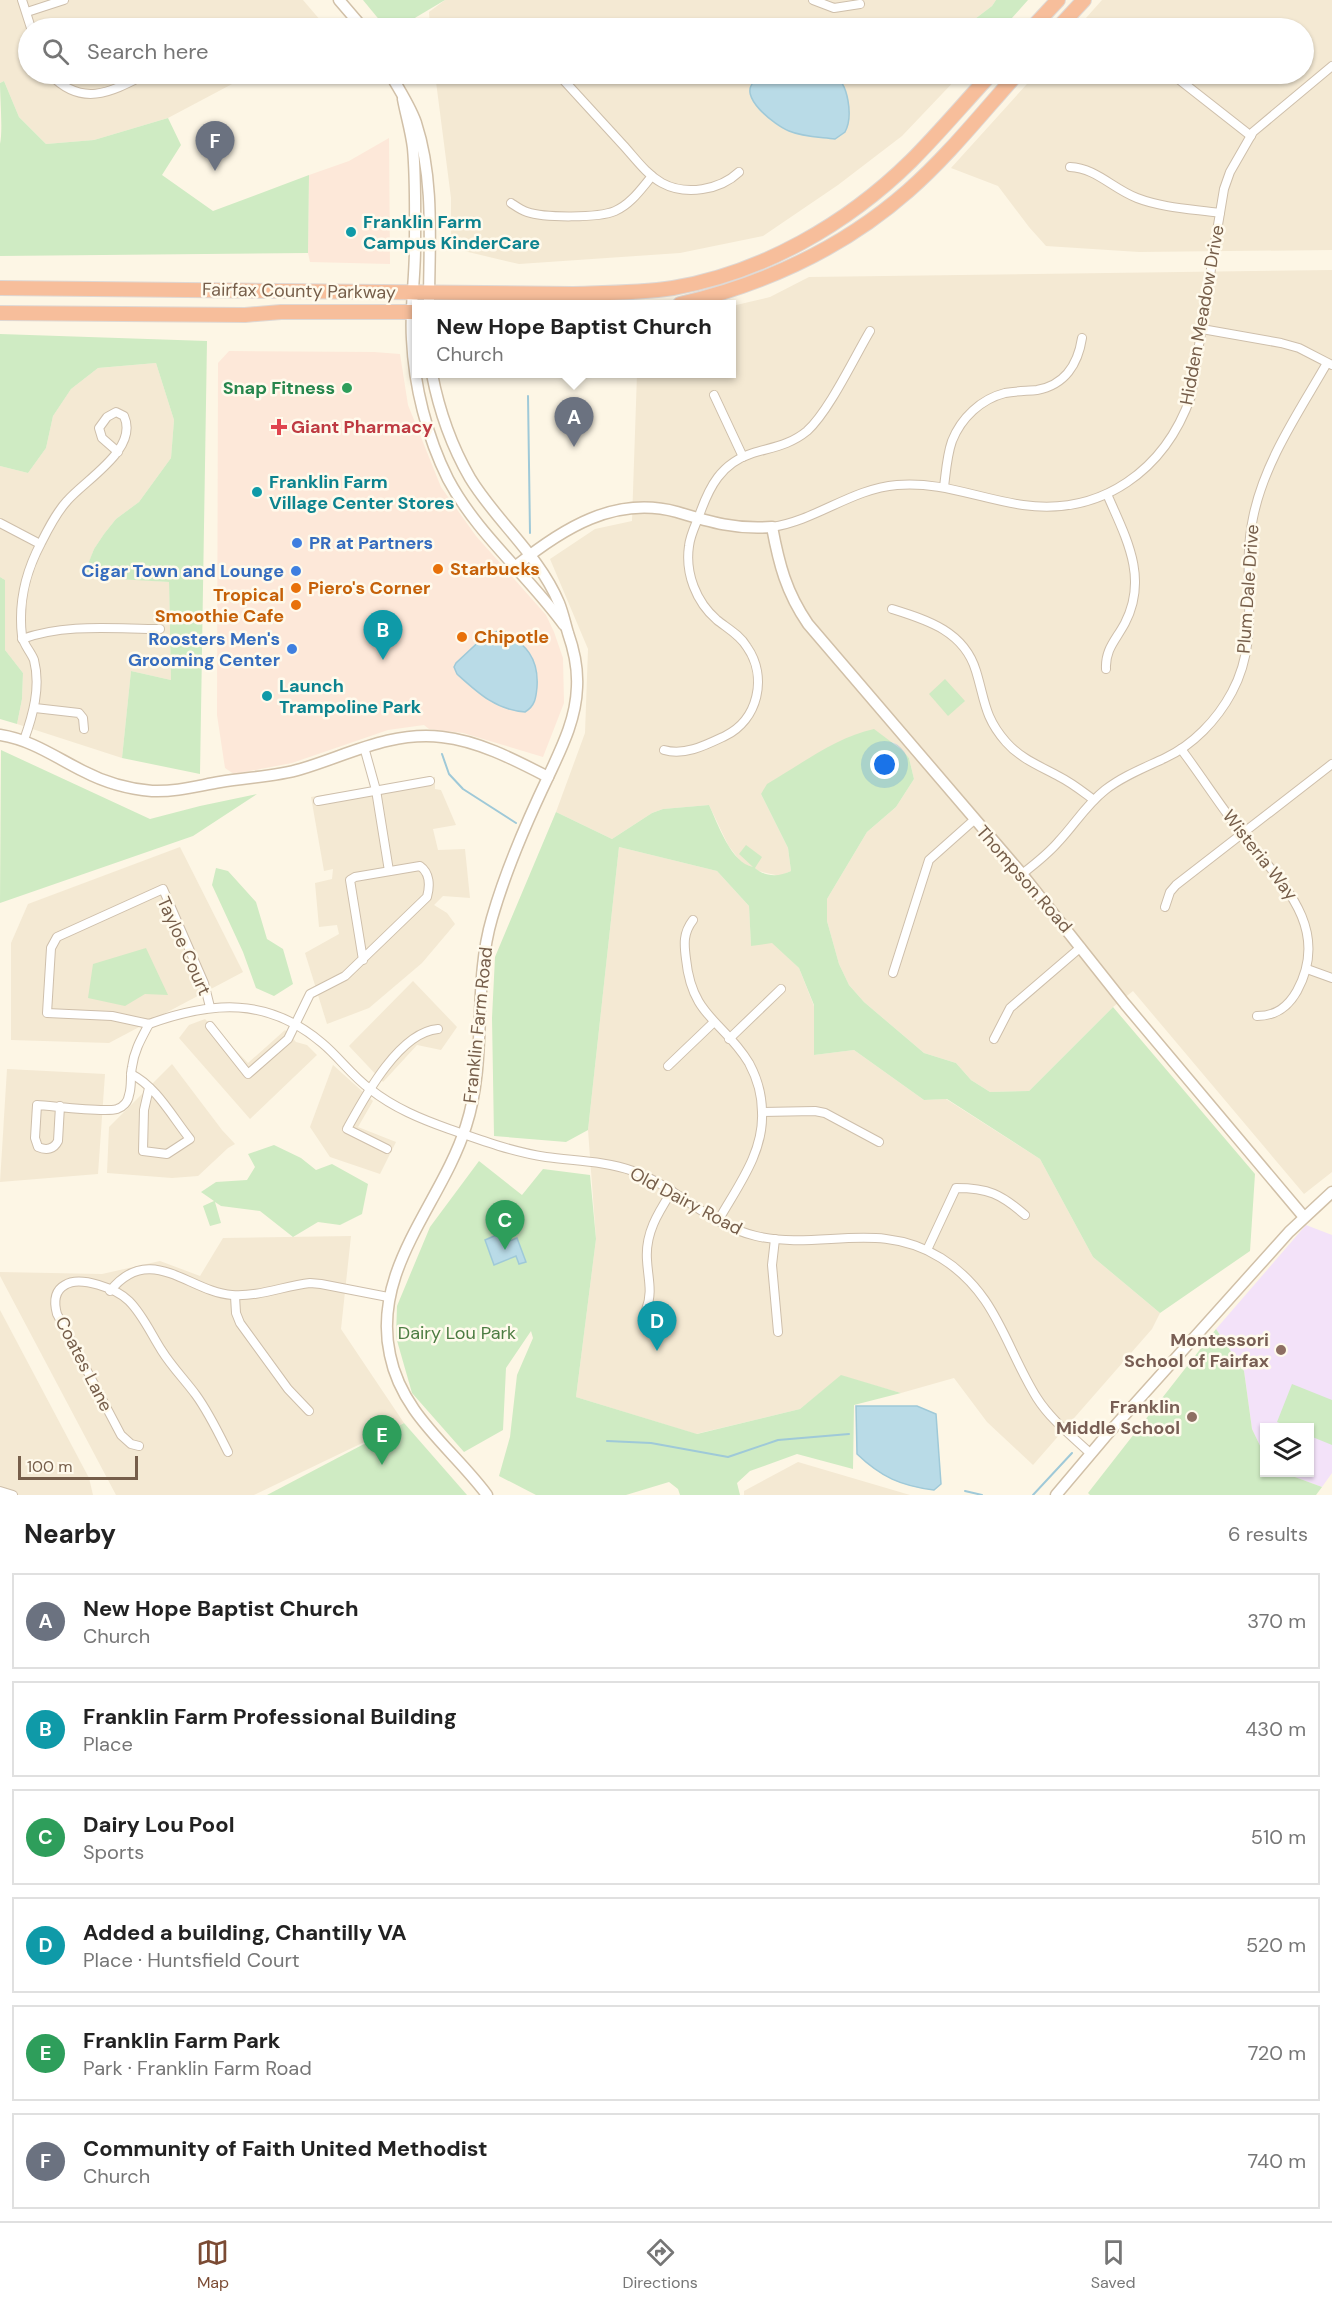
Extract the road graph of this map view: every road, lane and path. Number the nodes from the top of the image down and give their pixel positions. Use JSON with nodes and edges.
{"nodes":[{"id":1,"x":22,"y":0,"type":"edge"},
{"id":2,"x":64,"y":0,"type":"edge"},
{"id":3,"x":339,"y":0,"type":"edge"},
{"id":4,"x":813,"y":0,"type":"edge"},
{"id":5,"x":1058,"y":0,"type":"edge"},
{"id":6,"x":1084,"y":0,"type":"edge"},
{"id":7,"x":860,"y":4,"type":"dead end"},
{"id":8,"x":27,"y":12,"type":"junction"},
{"id":9,"x":29,"y":18,"type":"edge"},
{"id":10,"x":354,"y":18,"type":"edge"},
{"id":11,"x":1041,"y":18,"type":"edge"},
{"id":12,"x":1067,"y":18,"type":"edge"},
{"id":13,"x":1332,"y":66,"type":"edge"},
{"id":14,"x":1314,"y":81,"type":"edge"},
{"id":15,"x":62,"y":84,"type":"edge"},
{"id":16,"x":127,"y":84,"type":"edge"},
{"id":17,"x":398,"y":84,"type":"edge"},
{"id":18,"x":567,"y":84,"type":"edge"},
{"id":19,"x":982,"y":84,"type":"edge"},
{"id":20,"x":1008,"y":84,"type":"edge"},
{"id":21,"x":1185,"y":84,"type":"edge"},
{"id":22,"x":1310,"y":84,"type":"edge"},
{"id":23,"x":404,"y":99,"type":"junction"},
{"id":24,"x":1251,"y":136,"type":"junction"},
{"id":25,"x":1070,"y":167,"type":"dead end"},
{"id":26,"x":739,"y":172,"type":"dead end"},
{"id":27,"x":652,"y":176,"type":"junction"},
{"id":28,"x":511,"y":203,"type":"dead end"},
{"id":29,"x":1220,"y":213,"type":"junction"},
{"id":30,"x":0,"y":288,"type":"edge"},
{"id":31,"x":413,"y":293,"type":"junction"},
{"id":32,"x":429,"y":299,"type":"edge"},
{"id":33,"x":413,"y":300,"type":"edge"},
{"id":34,"x":696,"y":300,"type":"edge"},
{"id":35,"x":412,"y":312,"type":"edge"},
{"id":36,"x":0,"y":314,"type":"edge"},
{"id":37,"x":1202,"y":329,"type":"junction"},
{"id":38,"x":870,"y":331,"type":"dead end"},
{"id":39,"x":1082,"y":338,"type":"dead end"},
{"id":40,"x":1329,"y":364,"type":"edge"},
{"id":41,"x":416,"y":378,"type":"edge"},
{"id":42,"x":433,"y":378,"type":"edge"},
{"id":43,"x":714,"y":395,"type":"dead end"},
{"id":44,"x":118,"y":452,"type":"junction"},
{"id":45,"x":743,"y":457,"type":"junction"},
{"id":46,"x":944,"y":486,"type":"junction"},
{"id":47,"x":1107,"y":494,"type":"junction"},
{"id":48,"x":697,"y":520,"type":"junction"},
{"id":49,"x":0,"y":523,"type":"edge"},
{"id":50,"x":772,"y":527,"type":"junction"},
{"id":51,"x":40,"y":544,"type":"junction"},
{"id":52,"x":529,"y":556,"type":"junction"},
{"id":53,"x":516,"y":566,"type":"junction"},
{"id":54,"x":892,"y":609,"type":"dead end"},
{"id":55,"x":160,"y":629,"type":"dead end"},
{"id":56,"x":567,"y":630,"type":"junction"},
{"id":57,"x":22,"y":639,"type":"junction"},
{"id":58,"x":1106,"y":669,"type":"dead end"},
{"id":59,"x":35,"y":708,"type":"junction"},
{"id":60,"x":84,"y":729,"type":"dead end"},
{"id":61,"x":0,"y":735,"type":"edge"},
{"id":62,"x":24,"y":740,"type":"junction"},
{"id":63,"x":364,"y":747,"type":"junction"},
{"id":64,"x":1181,"y":749,"type":"junction"},
{"id":65,"x":664,"y":750,"type":"dead end"},
{"id":66,"x":1332,"y":764,"type":"edge"},
{"id":67,"x":548,"y":777,"type":"junction"},
{"id":68,"x":430,"y":781,"type":"dead end"},
{"id":69,"x":376,"y":790,"type":"junction"},
{"id":70,"x":1094,"y":800,"type":"junction"},
{"id":71,"x":318,"y":801,"type":"dead end"},
{"id":72,"x":974,"y":820,"type":"junction"},
{"id":73,"x":1242,"y":833,"type":"junction"},
{"id":74,"x":390,"y":871,"type":"junction"},
{"id":75,"x":1022,"y":874,"type":"junction"},
{"id":76,"x":1165,"y":907,"type":"dead end"},
{"id":77,"x":693,"y":920,"type":"dead end"},
{"id":78,"x":1081,"y":947,"type":"junction"},
{"id":79,"x":363,"y":960,"type":"junction"},
{"id":80,"x":1307,"y":969,"type":"junction"},
{"id":81,"x":893,"y":973,"type":"dead end"},
{"id":82,"x":1332,"y":978,"type":"edge"},
{"id":83,"x":782,"y":989,"type":"dead end"},
{"id":84,"x":210,"y":1007,"type":"junction"},
{"id":85,"x":1257,"y":1016,"type":"dead end"},
{"id":86,"x":713,"y":1023,"type":"junction"},
{"id":87,"x":149,"y":1024,"type":"junction"},
{"id":88,"x":296,"y":1024,"type":"junction"},
{"id":89,"x":210,"y":1026,"type":"dead end"},
{"id":90,"x":438,"y":1029,"type":"dead end"},
{"id":91,"x":729,"y":1039,"type":"junction"},
{"id":92,"x":994,"y":1039,"type":"dead end"},
{"id":93,"x":668,"y":1066,"type":"dead end"},
{"id":94,"x":131,"y":1074,"type":"junction"},
{"id":95,"x":149,"y":1088,"type":"junction"},
{"id":96,"x":369,"y":1088,"type":"junction"},
{"id":97,"x":60,"y":1106,"type":"junction"},
{"id":98,"x":762,"y":1112,"type":"junction"},
{"id":99,"x":463,"y":1134,"type":"junction"},
{"id":100,"x":879,"y":1142,"type":"dead end"},
{"id":101,"x":387,"y":1149,"type":"dead end"},
{"id":102,"x":672,"y":1191,"type":"junction"},
{"id":103,"x":1332,"y":1192,"type":"edge"},
{"id":104,"x":1025,"y":1215,"type":"dead end"},
{"id":105,"x":1304,"y":1217,"type":"junction"},
{"id":106,"x":718,"y":1221,"type":"junction"},
{"id":107,"x":774,"y":1239,"type":"junction"},
{"id":108,"x":927,"y":1250,"type":"junction"},
{"id":109,"x":110,"y":1291,"type":"junction"},
{"id":110,"x":235,"y":1296,"type":"junction"},
{"id":111,"x":388,"y":1297,"type":"junction"},
{"id":112,"x":646,"y":1310,"type":"dead end"},
{"id":113,"x":778,"y":1332,"type":"dead end"},
{"id":114,"x":309,"y":1411,"type":"dead end"},
{"id":115,"x":139,"y":1446,"type":"dead end"},
{"id":116,"x":228,"y":1452,"type":"dead end"},
{"id":117,"x":1091,"y":1454,"type":"junction"},
{"id":118,"x":0,"y":1491,"type":"edge"},
{"id":119,"x":13,"y":1495,"type":"edge"},
{"id":120,"x":487,"y":1495,"type":"edge"},
{"id":121,"x":1056,"y":1495,"type":"edge"}],
"edges":[{"from":1,"to":8,"type":"street"},
{"from":2,"to":8,"type":"street"},
{"from":3,"to":10,"type":"street"},
{"from":4,"to":7,"type":"street"},
{"from":5,"to":11,"type":"highway"},
{"from":6,"to":12,"type":"highway"},
{"from":8,"to":9,"type":"street"},
{"from":13,"to":14,"type":"street","name":"Hidden Meadow Drive"},
{"from":15,"to":16,"type":"street"},
{"from":17,"to":23,"type":"street","name":"Franklin Farm Road"},
{"from":18,"to":27,"type":"street"},
{"from":19,"to":32,"type":"highway","name":"Fairfax County Parkway"},
{"from":20,"to":34,"type":"highway"},
{"from":21,"to":24,"type":"street"},
{"from":22,"to":24,"type":"street","name":"Hidden Meadow Drive"},
{"from":23,"to":31,"type":"street","name":"Franklin Farm Road"},
{"from":23,"to":32,"type":"street","name":"Franklin Farm Road"},
{"from":24,"to":29,"type":"street","name":"Hidden Meadow Drive"},
{"from":25,"to":29,"type":"street"},
{"from":26,"to":27,"type":"street"},
{"from":27,"to":28,"type":"street"},
{"from":29,"to":37,"type":"street","name":"Hidden Meadow Drive"},
{"from":30,"to":31,"type":"highway","name":"Fairfax County Parkway"},
{"from":31,"to":32,"type":"highway","name":"Fairfax County Parkway"},
{"from":31,"to":33,"type":"street","name":"Franklin Farm Road"},
{"from":35,"to":36,"type":"highway","name":"Fairfax County Parkway"},
{"from":37,"to":40,"type":"street"},
{"from":37,"to":47,"type":"street","name":"Hidden Meadow Drive"},
{"from":38,"to":45,"type":"street"},
{"from":39,"to":46,"type":"street"},
{"from":40,"to":64,"type":"street","name":"Plum Dale Drive"},
{"from":41,"to":53,"type":"street","name":"Franklin Farm Road"},
{"from":42,"to":52,"type":"street","name":"Franklin Farm Road"},
{"from":43,"to":45,"type":"street"},
{"from":44,"to":44,"type":"street"},
{"from":44,"to":51,"type":"street"},
{"from":45,"to":48,"type":"street"},
{"from":46,"to":47,"type":"street","name":"Hidden Meadow Drive"},
{"from":46,"to":50,"type":"street","name":"Hidden Meadow Drive"},
{"from":47,"to":58,"type":"street"},
{"from":48,"to":50,"type":"street","name":"Hidden Meadow Drive"},
{"from":48,"to":52,"type":"street","name":"Hidden Meadow Drive"},
{"from":48,"to":65,"type":"street"},
{"from":49,"to":51,"type":"street"},
{"from":50,"to":72,"type":"street","name":"Thompson Road"},
{"from":51,"to":57,"type":"street"},
{"from":52,"to":53,"type":"street","name":"Hidden Meadow Drive"},
{"from":52,"to":56,"type":"street","name":"Franklin Farm Road"},
{"from":53,"to":56,"type":"street","name":"Franklin Farm Road"},
{"from":54,"to":70,"type":"street"},
{"from":55,"to":57,"type":"street"},
{"from":56,"to":67,"type":"street","name":"Franklin Farm Road"},
{"from":57,"to":59,"type":"street"},
{"from":59,"to":60,"type":"street"},
{"from":59,"to":62,"type":"street"},
{"from":61,"to":62,"type":"street"},
{"from":62,"to":63,"type":"street"},
{"from":63,"to":67,"type":"street"},
{"from":63,"to":69,"type":"street"},
{"from":64,"to":70,"type":"street","name":"Plum Dale Drive"},
{"from":64,"to":73,"type":"street","name":"Wisteria Way"},
{"from":66,"to":73,"type":"street"},
{"from":67,"to":99,"type":"street","name":"Franklin Farm Road"},
{"from":68,"to":69,"type":"street"},
{"from":69,"to":71,"type":"street"},
{"from":69,"to":74,"type":"street"},
{"from":70,"to":75,"type":"street","name":"Plum Dale Drive"},
{"from":72,"to":75,"type":"street","name":"Thompson Road"},
{"from":72,"to":81,"type":"street"},
{"from":73,"to":76,"type":"street"},
{"from":73,"to":80,"type":"street","name":"Wisteria Way"},
{"from":74,"to":79,"type":"street"},
{"from":74,"to":79,"type":"street"},
{"from":75,"to":78,"type":"street","name":"Thompson Road"},
{"from":77,"to":86,"type":"street"},
{"from":78,"to":92,"type":"street"},
{"from":78,"to":105,"type":"street","name":"Thompson Road"},
{"from":79,"to":88,"type":"street"},
{"from":80,"to":82,"type":"street"},
{"from":80,"to":85,"type":"street","name":"Wisteria Way"},
{"from":83,"to":91,"type":"street"},
{"from":84,"to":87,"type":"street","name":"Old Dairy Road"},
{"from":84,"to":87,"type":"street","name":"Tayloe Court"},
{"from":84,"to":88,"type":"street","name":"Old Dairy Road"},
{"from":86,"to":91,"type":"street"},
{"from":86,"to":93,"type":"street"},
{"from":87,"to":94,"type":"street"},
{"from":88,"to":89,"type":"street"},
{"from":88,"to":96,"type":"street","name":"Old Dairy Road"},
{"from":90,"to":96,"type":"street"},
{"from":91,"to":98,"type":"street"},
{"from":94,"to":95,"type":"street"},
{"from":94,"to":97,"type":"street"},
{"from":95,"to":95,"type":"street"},
{"from":96,"to":99,"type":"street","name":"Old Dairy Road"},
{"from":96,"to":101,"type":"street"},
{"from":97,"to":97,"type":"street"},
{"from":98,"to":100,"type":"street"},
{"from":98,"to":106,"type":"street"},
{"from":99,"to":102,"type":"street","name":"Old Dairy Road"},
{"from":99,"to":111,"type":"street","name":"Franklin Farm Road"},
{"from":102,"to":106,"type":"street","name":"Old Dairy Road"},
{"from":102,"to":112,"type":"street"},
{"from":103,"to":105,"type":"street"},
{"from":104,"to":108,"type":"street"},
{"from":105,"to":117,"type":"street"},
{"from":106,"to":107,"type":"street","name":"Old Dairy Road"},
{"from":107,"to":108,"type":"street","name":"Old Dairy Road"},
{"from":107,"to":113,"type":"street"},
{"from":108,"to":117,"type":"street","name":"Old Dairy Road"},
{"from":109,"to":110,"type":"street"},
{"from":109,"to":115,"type":"street","name":"Coates Lane"},
{"from":109,"to":116,"type":"street","name":"Coates Lane"},
{"from":110,"to":111,"type":"street"},
{"from":110,"to":114,"type":"street"},
{"from":111,"to":120,"type":"street","name":"Franklin Farm Road"},
{"from":117,"to":121,"type":"street"},
{"from":118,"to":119,"type":"street"}]}
